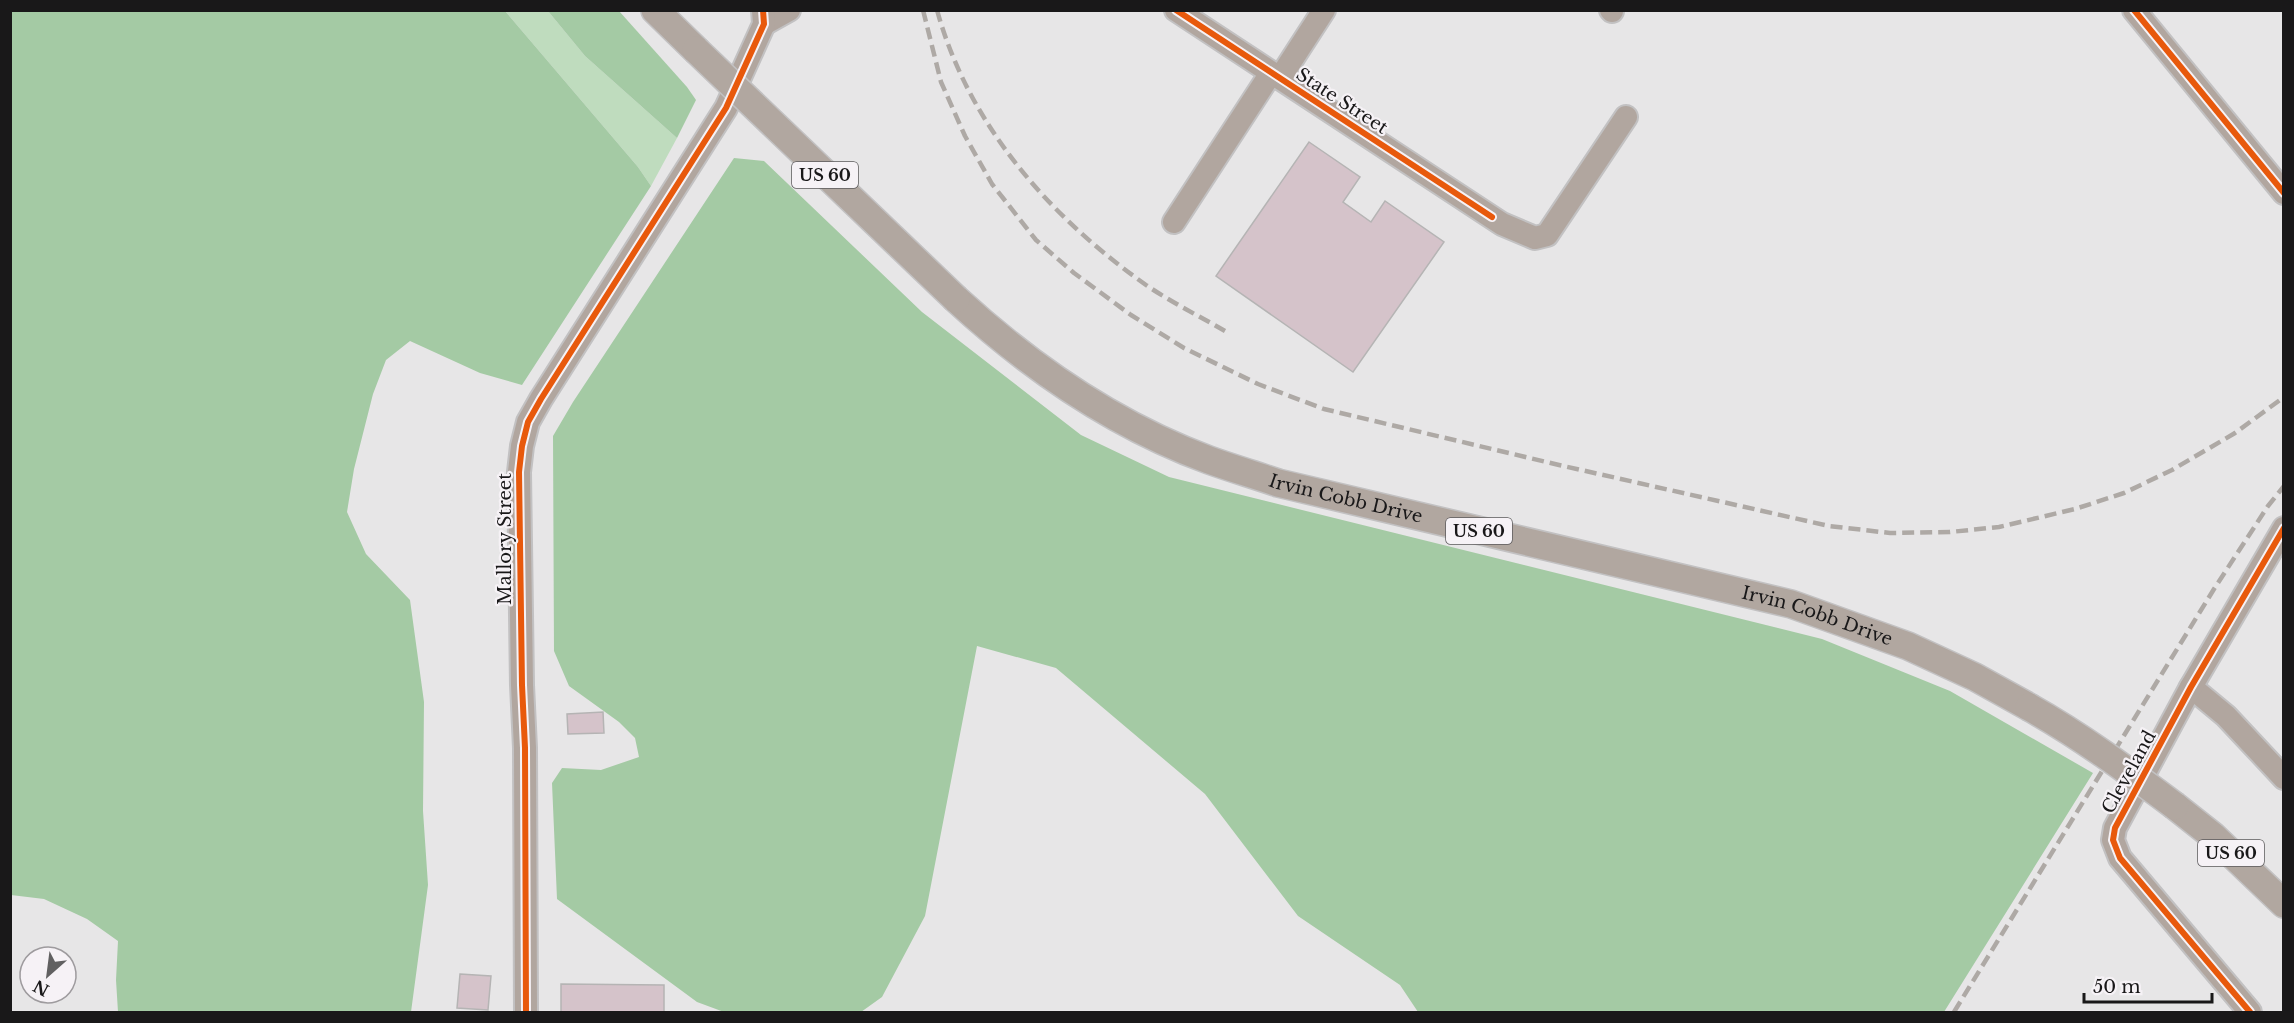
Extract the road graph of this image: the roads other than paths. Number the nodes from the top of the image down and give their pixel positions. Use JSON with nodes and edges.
{"nodes":[{"id":1,"x":655,"y":10,"type":"edge"},
{"id":2,"x":789,"y":10,"type":"edge"},
{"id":3,"x":1176,"y":10,"type":"edge"},
{"id":4,"x":1324,"y":10,"type":"edge"},
{"id":5,"x":2134,"y":10,"type":"edge"},
{"id":6,"x":763,"y":17,"type":"edge"},
{"id":7,"x":1275,"y":75,"type":"junction"},
{"id":8,"x":1626,"y":117,"type":"dead end"},
{"id":9,"x":2283,"y":193,"type":"edge"},
{"id":10,"x":1174,"y":222,"type":"dead end"},
{"id":11,"x":2283,"y":528,"type":"edge"},
{"id":12,"x":2191,"y":687,"type":"junction"},
{"id":13,"x":2283,"y":778,"type":"edge"},
{"id":14,"x":2283,"y":904,"type":"edge"},
{"id":15,"x":526,"y":1012,"type":"edge"},
{"id":16,"x":2250,"y":1012,"type":"edge"}],
"edges":[{"from":1,"to":14,"type":"main road","name":"Irvin Cobb Drive","number":"US 60","bridge":true},
{"from":2,"to":6,"type":"street"},
{"from":3,"to":7,"type":"street","name":"State Street"},
{"from":4,"to":7,"type":"street"},
{"from":5,"to":9,"type":"street"},
{"from":6,"to":15,"type":"street","name":"Mallory Street"},
{"from":7,"to":8,"type":"street","name":"State Street"},
{"from":7,"to":10,"type":"street"},
{"from":11,"to":12,"type":"street","name":"Cleveland"},
{"from":12,"to":13,"type":"street"},
{"from":12,"to":16,"type":"street","name":"Cleveland"}]}
